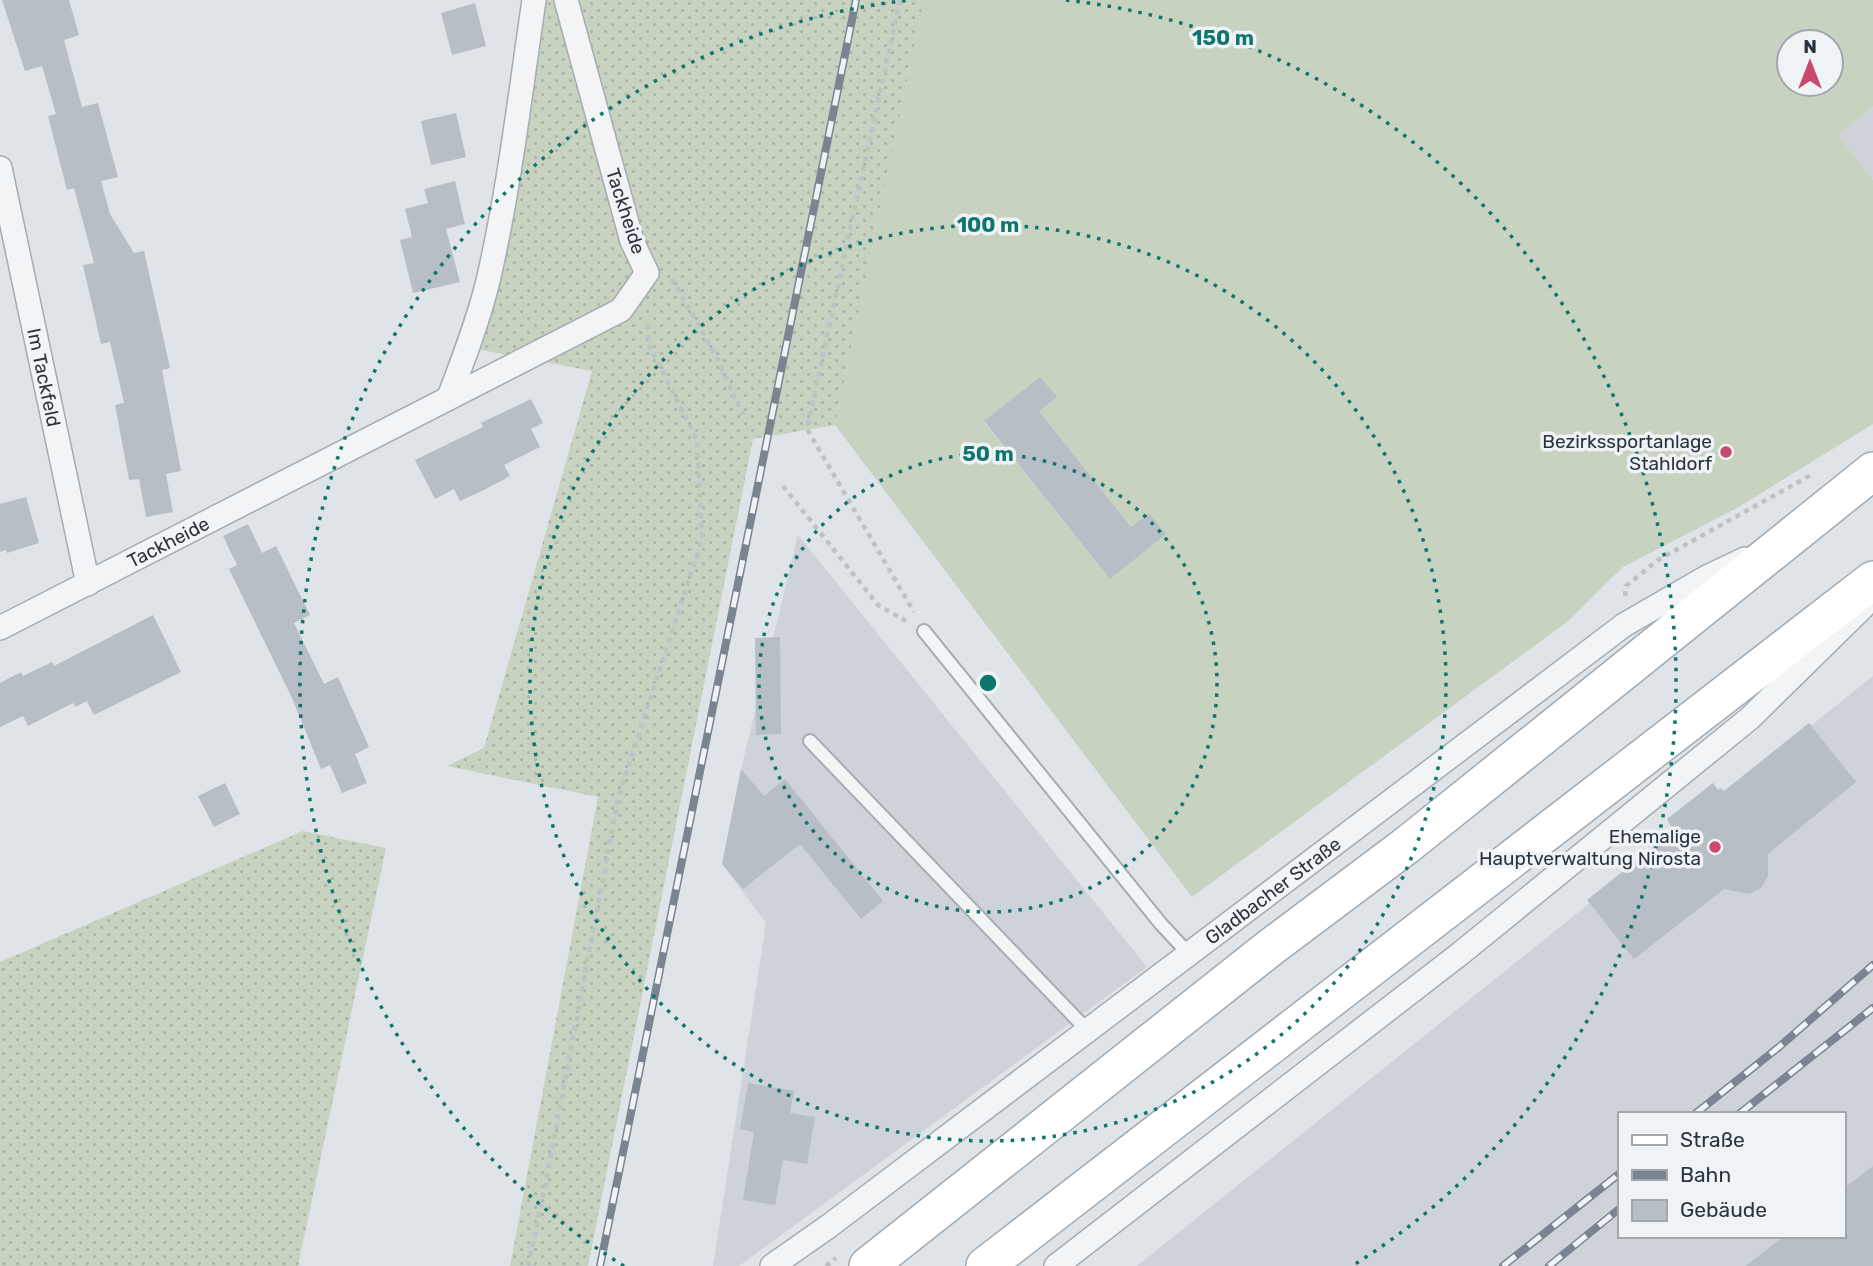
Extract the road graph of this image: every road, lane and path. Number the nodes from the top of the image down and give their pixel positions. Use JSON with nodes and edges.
{"nodes":[{"id":1,"x":534,"y":0,"type":"edge"},
{"id":2,"x":566,"y":0,"type":"edge"},
{"id":3,"x":900,"y":0,"type":"edge"},
{"id":4,"x":0,"y":168,"type":"edge"},
{"id":5,"x":648,"y":273,"type":"junction"},
{"id":6,"x":449,"y":397,"type":"junction"},
{"id":7,"x":743,"y":415,"type":"dead end"},
{"id":8,"x":1873,"y":471,"type":"edge"},
{"id":9,"x":1816,"y":472,"type":"dead end"},
{"id":10,"x":783,"y":486,"type":"dead end"},
{"id":11,"x":1788,"y":538,"type":"junction"},
{"id":12,"x":1873,"y":580,"type":"edge"},
{"id":13,"x":88,"y":584,"type":"junction"},
{"id":14,"x":1873,"y":597,"type":"edge"},
{"id":15,"x":1624,"y":625,"type":"junction"},
{"id":16,"x":0,"y":628,"type":"edge"},
{"id":17,"x":925,"y":631,"type":"junction"},
{"id":18,"x":810,"y":741,"type":"dead end"},
{"id":19,"x":1189,"y":954,"type":"junction"},
{"id":20,"x":1088,"y":1031,"type":"junction"},
{"id":21,"x":527,"y":1266,"type":"edge"},
{"id":22,"x":772,"y":1266,"type":"edge"},
{"id":23,"x":868,"y":1266,"type":"edge"},
{"id":24,"x":985,"y":1266,"type":"edge"},
{"id":25,"x":1056,"y":1266,"type":"edge"}],
"edges":[{"from":1,"to":6,"type":"street"},
{"from":2,"to":5,"type":"street","name":"Tackheide"},
{"from":3,"to":17,"type":"path"},
{"from":4,"to":13,"type":"street","name":"Im Tackfeld"},
{"from":5,"to":6,"type":"street","name":"Tackheide"},
{"from":5,"to":7,"type":"path"},
{"from":5,"to":21,"type":"path"},
{"from":6,"to":13,"type":"street","name":"Tackheide"},
{"from":8,"to":11,"type":"main road","name":"Gladbacher Straße"},
{"from":9,"to":15,"type":"path"},
{"from":10,"to":17,"type":"path"},
{"from":11,"to":15,"type":"street","name":"Gladbacher Straße"},
{"from":11,"to":23,"type":"main road","name":"Gladbacher Straße"},
{"from":12,"to":24,"type":"main road"},
{"from":13,"to":16,"type":"street","name":"Tackheide"},
{"from":14,"to":25,"type":"street"},
{"from":15,"to":19,"type":"street","name":"Gladbacher Straße"},
{"from":17,"to":19,"type":"lane"},
{"from":18,"to":20,"type":"lane"},
{"from":19,"to":20,"type":"street","name":"Gladbacher Straße"},
{"from":20,"to":22,"type":"street","name":"Gladbacher Straße"}]}
